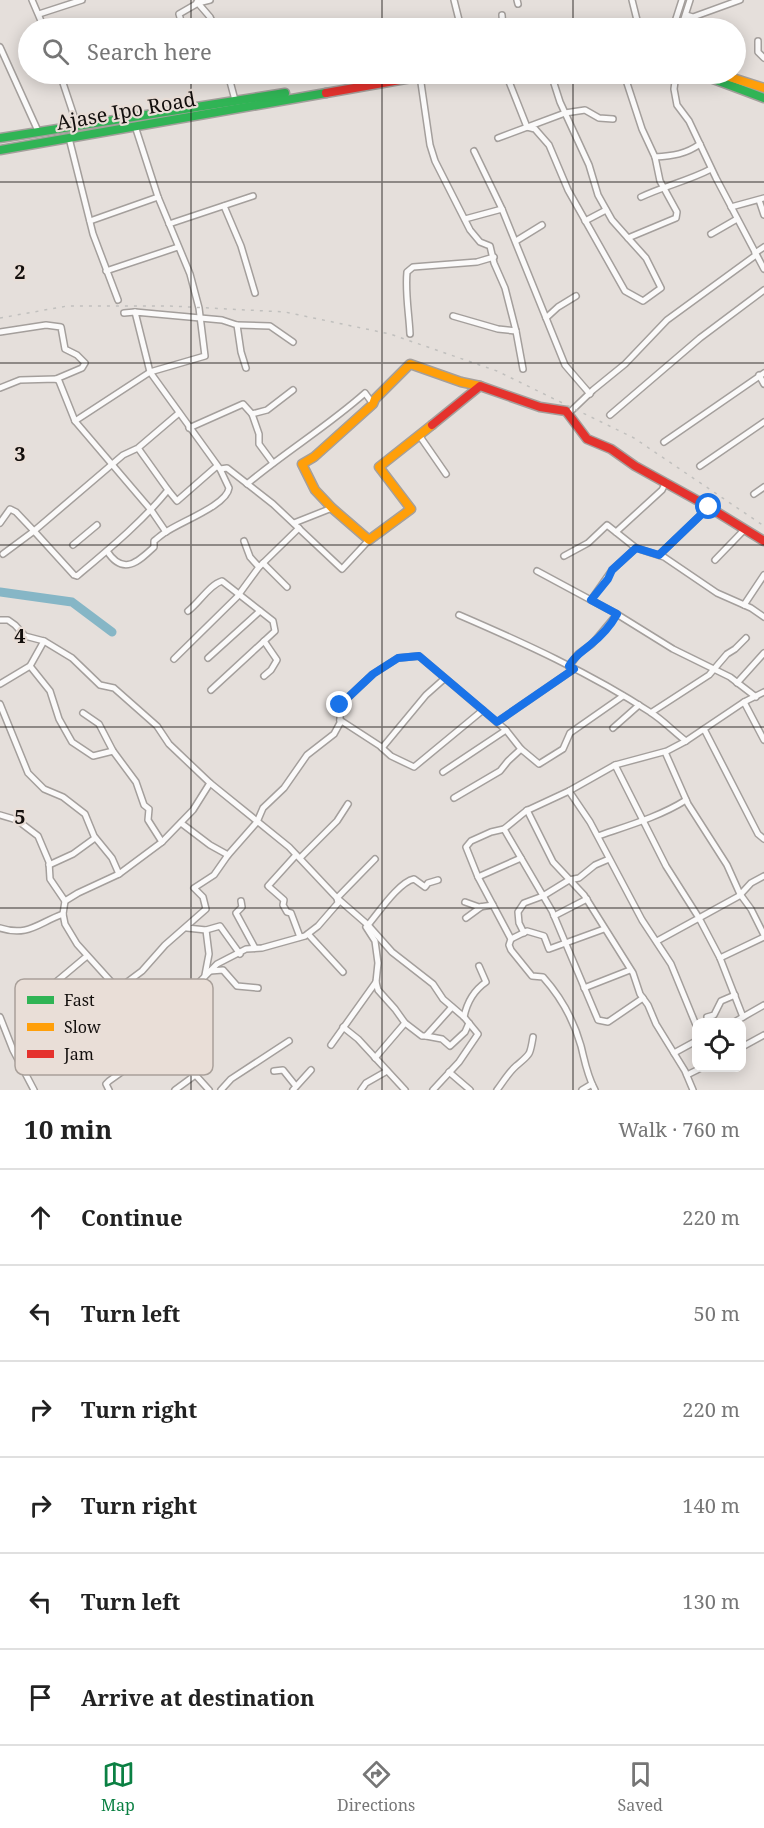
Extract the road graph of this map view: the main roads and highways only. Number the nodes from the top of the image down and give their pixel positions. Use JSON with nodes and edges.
{"nodes":[{"id":1,"x":746,"y":82,"type":"edge"},
{"id":2,"x":337,"y":84,"type":"edge"},
{"id":3,"x":374,"y":84,"type":"edge"},
{"id":4,"x":727,"y":84,"type":"edge"},
{"id":5,"x":764,"y":88,"type":"edge"},
{"id":6,"x":764,"y":98,"type":"edge"},
{"id":7,"x":13,"y":136,"type":"junction"},
{"id":8,"x":0,"y":138,"type":"edge"},
{"id":9,"x":15,"y":147,"type":"junction"},
{"id":10,"x":0,"y":150,"type":"edge"},
{"id":11,"x":480,"y":386,"type":"junction"},
{"id":12,"x":764,"y":541,"type":"edge"}],
"edges":[{"from":1,"to":5,"type":"main road"},
{"from":2,"to":7,"type":"main road","name":"Ajase Ipo Road"},
{"from":3,"to":9,"type":"main road","name":"Ajase Ipo Road"},
{"from":4,"to":6,"type":"main road"},
{"from":7,"to":8,"type":"main road","name":"Ajase Ipo Road"},
{"from":7,"to":9,"type":"main road"},
{"from":9,"to":10,"type":"main road","name":"Ajase Ipo Road"},
{"from":11,"to":11,"type":"main road"},
{"from":11,"to":12,"type":"main road"}]}
